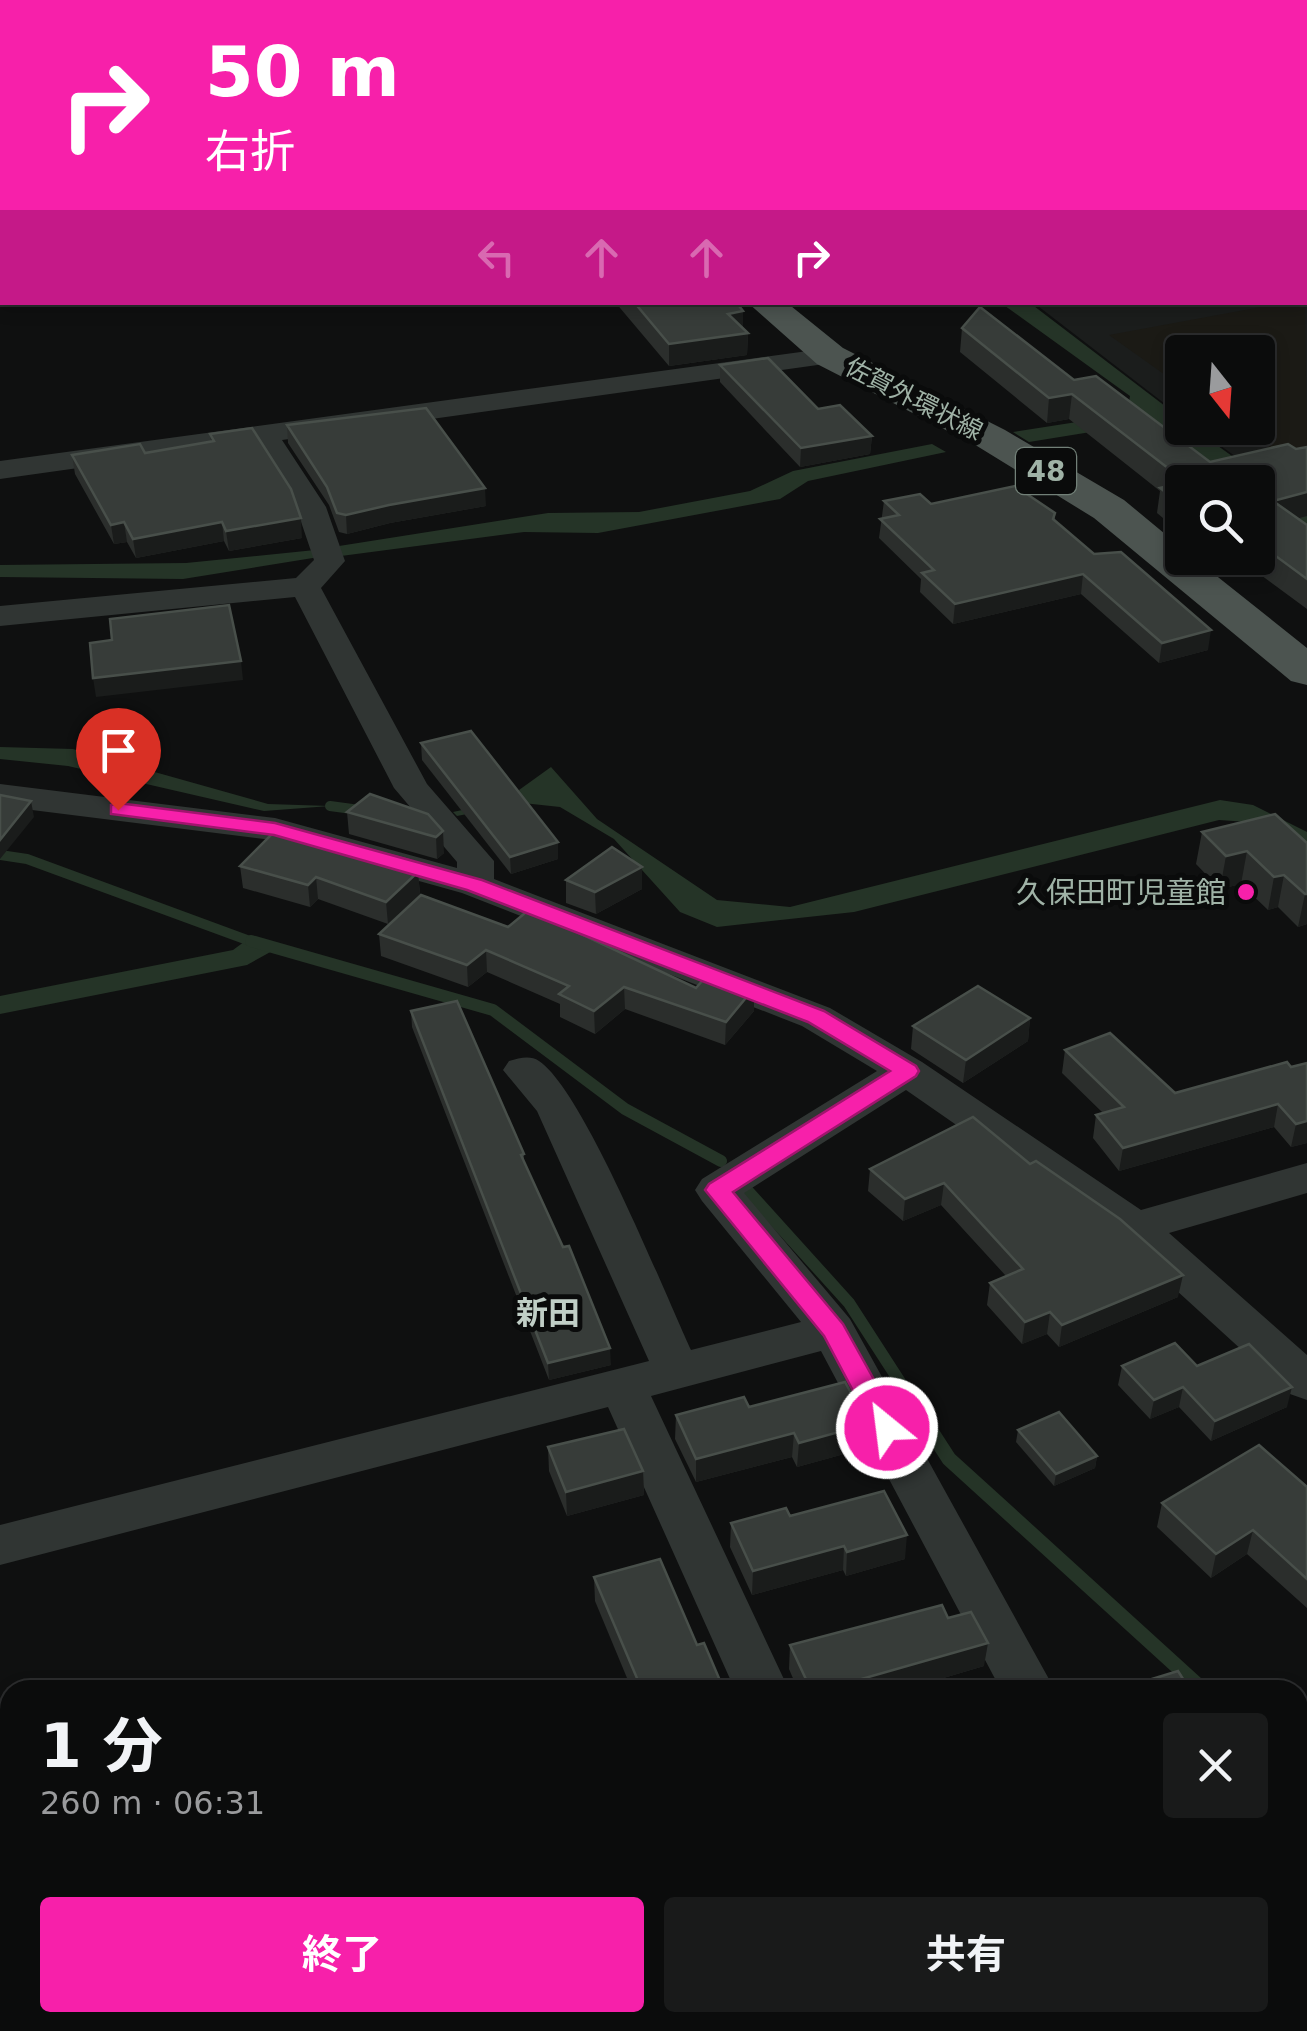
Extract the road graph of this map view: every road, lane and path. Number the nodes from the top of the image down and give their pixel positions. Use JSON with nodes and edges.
{"nodes":[{"id":1,"x":768,"y":305,"type":"edge"},
{"id":2,"x":830,"y":356,"type":"junction"},
{"id":3,"x":265,"y":435,"type":"junction"},
{"id":4,"x":0,"y":470,"type":"edge"},
{"id":5,"x":305,"y":587,"type":"junction"},
{"id":6,"x":0,"y":616,"type":"edge"},
{"id":7,"x":1307,"y":671,"type":"edge"},
{"id":8,"x":0,"y":795,"type":"edge"},
{"id":9,"x":474,"y":885,"type":"junction"},
{"id":10,"x":524,"y":1070,"type":"dead end"},
{"id":11,"x":907,"y":1071,"type":"junction"},
{"id":12,"x":1307,"y":1178,"type":"edge"},
{"id":13,"x":1135,"y":1227,"type":"junction"},
{"id":14,"x":834,"y":1330,"type":"junction"},
{"id":15,"x":676,"y":1371,"type":"junction"},
{"id":16,"x":1307,"y":1382,"type":"edge"},
{"id":17,"x":622,"y":1385,"type":"junction"},
{"id":18,"x":0,"y":1545,"type":"edge"},
{"id":19,"x":757,"y":1680,"type":"edge"},
{"id":20,"x":1023,"y":1680,"type":"edge"}],
"edges":[{"from":1,"to":2,"type":"main road","name":"佐賀外環状線","number":"48"},
{"from":2,"to":3,"type":"street"},
{"from":2,"to":7,"type":"main road","name":"佐賀外環状線","number":"48"},
{"from":3,"to":4,"type":"street"},
{"from":3,"to":5,"type":"street"},
{"from":5,"to":6,"type":"street"},
{"from":5,"to":9,"type":"street"},
{"from":8,"to":9,"type":"street"},
{"from":9,"to":11,"type":"street"},
{"from":10,"to":15,"type":"street"},
{"from":11,"to":13,"type":"street"},
{"from":11,"to":14,"type":"street"},
{"from":12,"to":13,"type":"street"},
{"from":13,"to":16,"type":"street"},
{"from":14,"to":15,"type":"street"},
{"from":14,"to":20,"type":"street"},
{"from":15,"to":17,"type":"street"},
{"from":17,"to":18,"type":"street"},
{"from":17,"to":19,"type":"street"}]}
